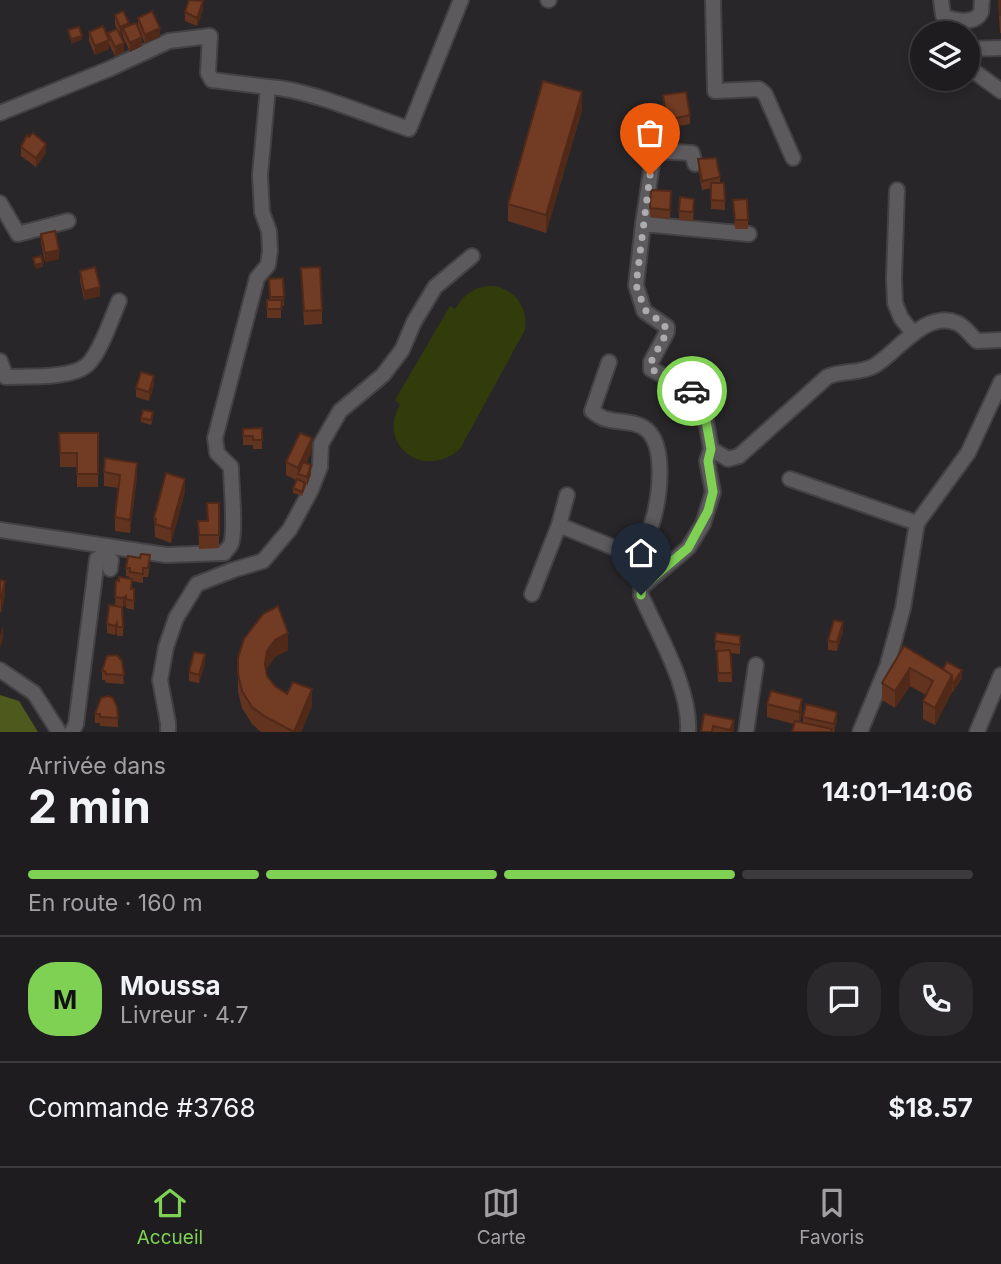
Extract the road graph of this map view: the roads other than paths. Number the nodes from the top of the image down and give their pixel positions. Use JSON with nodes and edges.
{"nodes":[{"id":1,"x":461,"y":0,"type":"edge"},
{"id":2,"x":713,"y":0,"type":"edge"},
{"id":3,"x":941,"y":0,"type":"edge"},
{"id":4,"x":982,"y":0,"type":"edge"},
{"id":5,"x":953,"y":21,"type":"edge"},
{"id":6,"x":971,"y":21,"type":"edge"},
{"id":7,"x":1001,"y":48,"type":"edge"},
{"id":8,"x":980,"y":49,"type":"edge"},
{"id":9,"x":980,"y":76,"type":"edge"},
{"id":10,"x":268,"y":88,"type":"junction"},
{"id":11,"x":1001,"y":91,"type":"edge"},
{"id":12,"x":0,"y":113,"type":"edge"},
{"id":13,"x":793,"y":158,"type":"dead end"},
{"id":14,"x":695,"y":164,"type":"edge"},
{"id":15,"x":897,"y":190,"type":"dead end"},
{"id":16,"x":0,"y":203,"type":"edge"},
{"id":17,"x":68,"y":221,"type":"dead end"},
{"id":18,"x":643,"y":223,"type":"junction"},
{"id":19,"x":749,"y":234,"type":"dead end"},
{"id":20,"x":472,"y":256,"type":"dead end"},
{"id":21,"x":119,"y":301,"type":"dead end"},
{"id":22,"x":913,"y":333,"type":"junction"},
{"id":23,"x":1001,"y":340,"type":"edge"},
{"id":24,"x":0,"y":361,"type":"edge"},
{"id":25,"x":609,"y":362,"type":"dead end"},
{"id":26,"x":1001,"y":382,"type":"edge"},
{"id":27,"x":711,"y":449,"type":"junction"},
{"id":28,"x":790,"y":479,"type":"dead end"},
{"id":29,"x":566,"y":495,"type":"dead end"},
{"id":30,"x":917,"y":523,"type":"junction"},
{"id":31,"x":559,"y":526,"type":"junction"},
{"id":32,"x":0,"y":530,"type":"edge"},
{"id":33,"x":637,"y":557,"type":"junction"},
{"id":34,"x":110,"y":569,"type":"dead end"},
{"id":35,"x":642,"y":587,"type":"junction"},
{"id":36,"x":532,"y":594,"type":"dead end"},
{"id":37,"x":756,"y":665,"type":"dead end"},
{"id":38,"x":0,"y":670,"type":"edge"},
{"id":39,"x":1001,"y":675,"type":"edge"},
{"id":40,"x":59,"y":732,"type":"edge"},
{"id":41,"x":72,"y":732,"type":"edge"},
{"id":42,"x":168,"y":732,"type":"edge"},
{"id":43,"x":688,"y":732,"type":"edge"},
{"id":44,"x":746,"y":732,"type":"edge"},
{"id":45,"x":860,"y":732,"type":"edge"},
{"id":46,"x":977,"y":732,"type":"edge"}],
"edges":[{"from":1,"to":10,"type":"street"},
{"from":2,"to":13,"type":"street"},
{"from":3,"to":5,"type":"street"},
{"from":4,"to":6,"type":"street"},
{"from":7,"to":8,"type":"street"},
{"from":9,"to":11,"type":"street"},
{"from":10,"to":12,"type":"street"},
{"from":10,"to":32,"type":"street"},
{"from":14,"to":18,"type":"street"},
{"from":15,"to":22,"type":"street"},
{"from":16,"to":17,"type":"street"},
{"from":18,"to":19,"type":"street"},
{"from":18,"to":27,"type":"street"},
{"from":20,"to":42,"type":"street"},
{"from":21,"to":24,"type":"street"},
{"from":22,"to":23,"type":"street"},
{"from":22,"to":27,"type":"street"},
{"from":25,"to":33,"type":"street"},
{"from":26,"to":30,"type":"street"},
{"from":27,"to":35,"type":"street"},
{"from":28,"to":30,"type":"street"},
{"from":29,"to":31,"type":"street"},
{"from":30,"to":45,"type":"street"},
{"from":31,"to":33,"type":"street"},
{"from":31,"to":36,"type":"street"},
{"from":33,"to":35,"type":"street"},
{"from":34,"to":41,"type":"street"},
{"from":35,"to":43,"type":"street"},
{"from":37,"to":44,"type":"street"},
{"from":38,"to":40,"type":"street"},
{"from":39,"to":46,"type":"street"}]}
